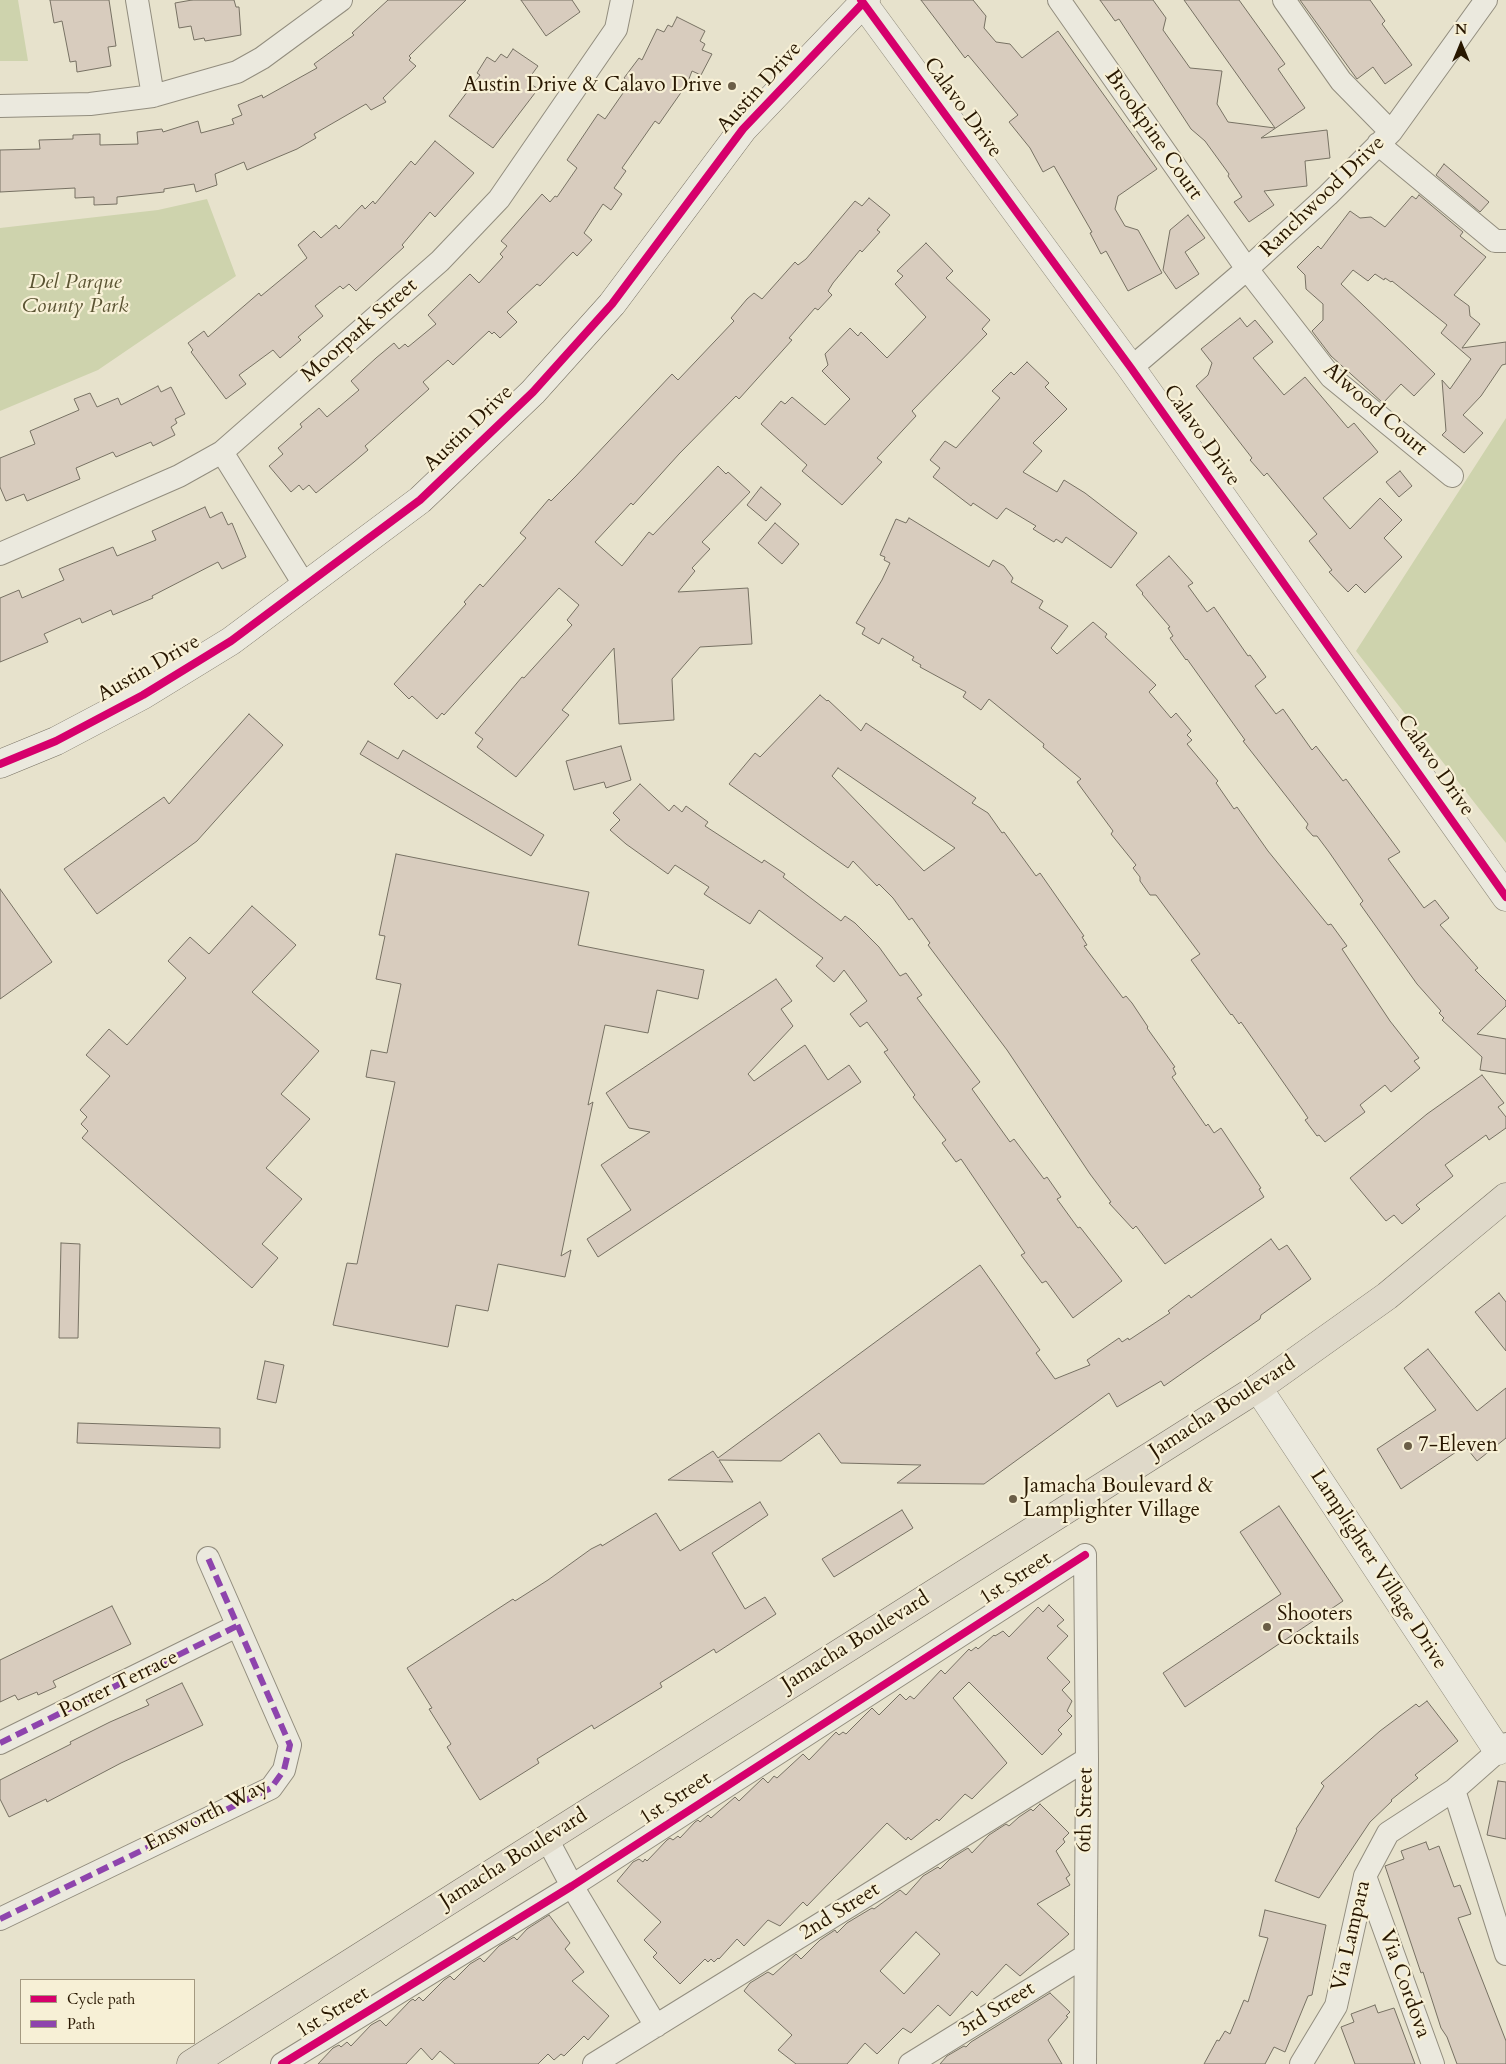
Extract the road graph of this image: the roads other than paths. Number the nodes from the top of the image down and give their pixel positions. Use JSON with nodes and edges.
{"nodes":[{"id":1,"x":137,"y":0,"type":"edge"},
{"id":2,"x":341,"y":0,"type":"edge"},
{"id":3,"x":622,"y":0,"type":"edge"},
{"id":4,"x":1059,"y":0,"type":"edge"},
{"id":5,"x":1284,"y":0,"type":"edge"},
{"id":6,"x":1486,"y":0,"type":"edge"},
{"id":7,"x":864,"y":1,"type":"edge"},
{"id":8,"x":153,"y":96,"type":"junction"},
{"id":9,"x":0,"y":106,"type":"edge"},
{"id":10,"x":1384,"y":138,"type":"junction"},
{"id":11,"x":1506,"y":241,"type":"edge"},
{"id":12,"x":1247,"y":269,"type":"junction"},
{"id":13,"x":1131,"y":368,"type":"junction"},
{"id":14,"x":222,"y":452,"type":"junction"},
{"id":15,"x":1452,"y":476,"type":"dead end"},
{"id":16,"x":0,"y":554,"type":"edge"},
{"id":17,"x":305,"y":586,"type":"junction"},
{"id":18,"x":0,"y":764,"type":"edge"},
{"id":19,"x":1506,"y":896,"type":"edge"},
{"id":20,"x":1506,"y":1198,"type":"edge"},
{"id":21,"x":1258,"y":1388,"type":"junction"},
{"id":22,"x":1085,"y":1555,"type":"joint"},
{"id":23,"x":208,"y":1558,"type":"dead end"},
{"id":24,"x":237,"y":1626,"type":"junction"},
{"id":25,"x":0,"y":1744,"type":"edge"},
{"id":26,"x":1502,"y":1747,"type":"edge"},
{"id":27,"x":1087,"y":1760,"type":"junction"},
{"id":28,"x":1454,"y":1790,"type":"junction"},
{"id":29,"x":547,"y":1838,"type":"junction"},
{"id":30,"x":1364,"y":1876,"type":"junction"},
{"id":31,"x":572,"y":1886,"type":"junction"},
{"id":32,"x":0,"y":1919,"type":"edge"},
{"id":33,"x":1506,"y":1954,"type":"edge"},
{"id":34,"x":1085,"y":1956,"type":"junction"},
{"id":35,"x":656,"y":2026,"type":"junction"},
{"id":36,"x":190,"y":2064,"type":"edge"},
{"id":37,"x":282,"y":2064,"type":"edge"},
{"id":38,"x":594,"y":2064,"type":"edge"},
{"id":39,"x":910,"y":2064,"type":"edge"},
{"id":40,"x":1085,"y":2064,"type":"edge"},
{"id":41,"x":1301,"y":2064,"type":"edge"},
{"id":42,"x":1433,"y":2064,"type":"edge"}],
"edges":[{"from":1,"to":8,"type":"street"},
{"from":2,"to":8,"type":"street"},
{"from":3,"to":14,"type":"street","name":"Moorpark Street"},
{"from":4,"to":12,"type":"street","name":"Brookpine Court"},
{"from":5,"to":10,"type":"street"},
{"from":6,"to":10,"type":"street","name":"Ranchwood Drive"},
{"from":7,"to":13,"type":"street","name":"Calavo Drive"},
{"from":7,"to":17,"type":"street","name":"Austin Drive"},
{"from":8,"to":9,"type":"street"},
{"from":10,"to":11,"type":"street"},
{"from":10,"to":12,"type":"street","name":"Ranchwood Drive"},
{"from":12,"to":13,"type":"street","name":"Ranchwood Drive"},
{"from":12,"to":15,"type":"street","name":"Alwood Court"},
{"from":13,"to":19,"type":"street","name":"Calavo Drive"},
{"from":14,"to":16,"type":"street","name":"Moorpark Street"},
{"from":14,"to":17,"type":"street"},
{"from":17,"to":18,"type":"street","name":"Austin Drive"},
{"from":20,"to":21,"type":"main road","name":"Jamacha Boulevard"},
{"from":21,"to":26,"type":"street","name":"Lamplighter Village Drive"},
{"from":21,"to":29,"type":"main road","name":"Jamacha Boulevard"},
{"from":22,"to":27,"type":"street","name":"6th Street"},
{"from":22,"to":31,"type":"street","name":"1st Street"},
{"from":23,"to":24,"type":"street","name":"Ensworth Way"},
{"from":24,"to":25,"type":"street","name":"Porter Terrace"},
{"from":24,"to":32,"type":"street","name":"Ensworth Way"},
{"from":26,"to":28,"type":"street","name":"Via Lampara"},
{"from":27,"to":34,"type":"street","name":"6th Street"},
{"from":27,"to":35,"type":"street","name":"2nd Street"},
{"from":28,"to":30,"type":"street","name":"Via Lampara"},
{"from":28,"to":33,"type":"street"},
{"from":29,"to":31,"type":"street"},
{"from":29,"to":36,"type":"main road","name":"Jamacha Boulevard"},
{"from":30,"to":41,"type":"street","name":"Via Lampara"},
{"from":30,"to":42,"type":"street","name":"Via Cordova"},
{"from":31,"to":35,"type":"street"},
{"from":31,"to":37,"type":"street","name":"1st Street"},
{"from":34,"to":39,"type":"street","name":"3rd Street"},
{"from":34,"to":40,"type":"street","name":"6th Street"},
{"from":35,"to":38,"type":"street","name":"2nd Street"}]}
